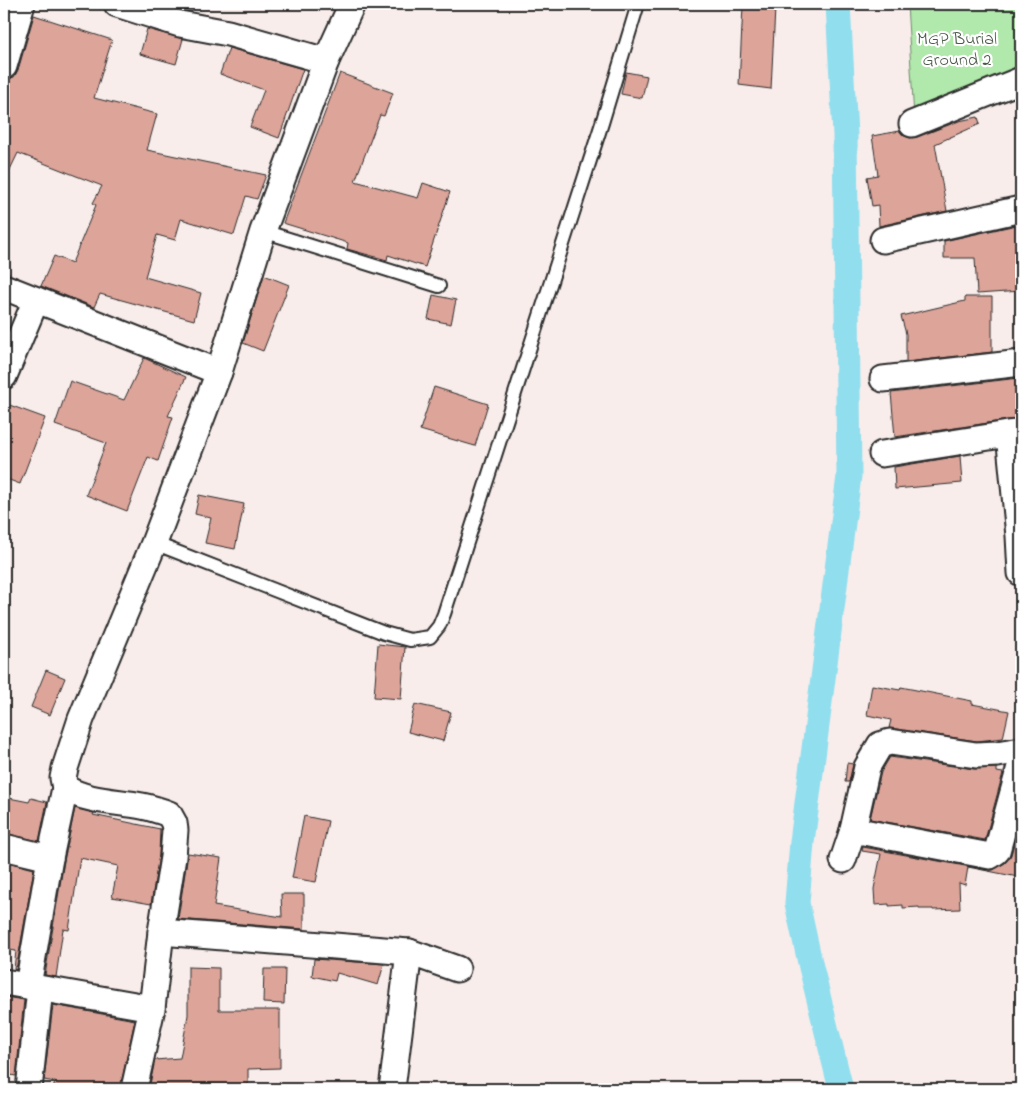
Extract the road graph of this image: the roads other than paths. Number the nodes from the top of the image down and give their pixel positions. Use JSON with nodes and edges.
{"nodes":[{"id":1,"x":22,"y":4,"type":"edge"},
{"id":2,"x":117,"y":4,"type":"edge"},
{"id":3,"x":352,"y":4,"type":"edge"},
{"id":4,"x":638,"y":4,"type":"edge"},
{"id":5,"x":326,"y":61,"type":"junction"},
{"id":6,"x":4,"y":66,"type":"edge"},
{"id":7,"x":1021,"y":80,"type":"edge"},
{"id":8,"x":912,"y":124,"type":"dead end"},
{"id":9,"x":1021,"y":209,"type":"edge"},
{"id":10,"x":263,"y":231,"type":"junction"},
{"id":11,"x":883,"y":240,"type":"dead end"},
{"id":12,"x":439,"y":286,"type":"dead end"},
{"id":13,"x":4,"y":287,"type":"edge"},
{"id":14,"x":36,"y":300,"type":"junction"},
{"id":15,"x":1021,"y":363,"type":"edge"},
{"id":16,"x":219,"y":372,"type":"junction"},
{"id":17,"x":4,"y":376,"type":"edge"},
{"id":18,"x":883,"y":379,"type":"dead end"},
{"id":19,"x":1015,"y":433,"type":"edge"},
{"id":20,"x":882,"y":454,"type":"dead end"},
{"id":21,"x":154,"y":543,"type":"junction"},
{"id":22,"x":1021,"y":574,"type":"edge"},
{"id":23,"x":1021,"y":750,"type":"edge"},
{"id":24,"x":1021,"y":763,"type":"edge"},
{"id":25,"x":65,"y":788,"type":"junction"},
{"id":26,"x":853,"y":830,"type":"junction"},
{"id":27,"x":4,"y":847,"type":"edge"},
{"id":28,"x":50,"y":858,"type":"junction"},
{"id":29,"x":843,"y":860,"type":"dead end"},
{"id":30,"x":161,"y":932,"type":"junction"},
{"id":31,"x":409,"y":952,"type":"junction"},
{"id":32,"x":457,"y":970,"type":"dead end"},
{"id":33,"x":4,"y":982,"type":"edge"},
{"id":34,"x":34,"y":988,"type":"junction"},
{"id":35,"x":152,"y":1008,"type":"junction"},
{"id":36,"x":29,"y":1089,"type":"edge"},
{"id":37,"x":134,"y":1089,"type":"edge"},
{"id":38,"x":392,"y":1089,"type":"edge"}],
"edges":[{"from":1,"to":6,"type":"street"},
{"from":2,"to":5,"type":"street"},
{"from":3,"to":5,"type":"street"},
{"from":4,"to":21,"type":"lane"},
{"from":5,"to":10,"type":"street"},
{"from":7,"to":8,"type":"street"},
{"from":9,"to":11,"type":"street"},
{"from":10,"to":12,"type":"lane"},
{"from":10,"to":16,"type":"street"},
{"from":13,"to":14,"type":"street"},
{"from":14,"to":16,"type":"street"},
{"from":14,"to":17,"type":"street"},
{"from":15,"to":18,"type":"street"},
{"from":16,"to":21,"type":"street"},
{"from":19,"to":20,"type":"street"},
{"from":19,"to":22,"type":"street"},
{"from":21,"to":25,"type":"street"},
{"from":23,"to":26,"type":"street"},
{"from":24,"to":26,"type":"street"},
{"from":25,"to":28,"type":"street"},
{"from":25,"to":30,"type":"street"},
{"from":26,"to":29,"type":"street"},
{"from":27,"to":28,"type":"street"},
{"from":28,"to":34,"type":"street"},
{"from":30,"to":31,"type":"street"},
{"from":30,"to":35,"type":"street"},
{"from":31,"to":32,"type":"street"},
{"from":31,"to":38,"type":"street"},
{"from":33,"to":34,"type":"street"},
{"from":34,"to":35,"type":"street"},
{"from":34,"to":36,"type":"street"},
{"from":35,"to":37,"type":"street"}]}
